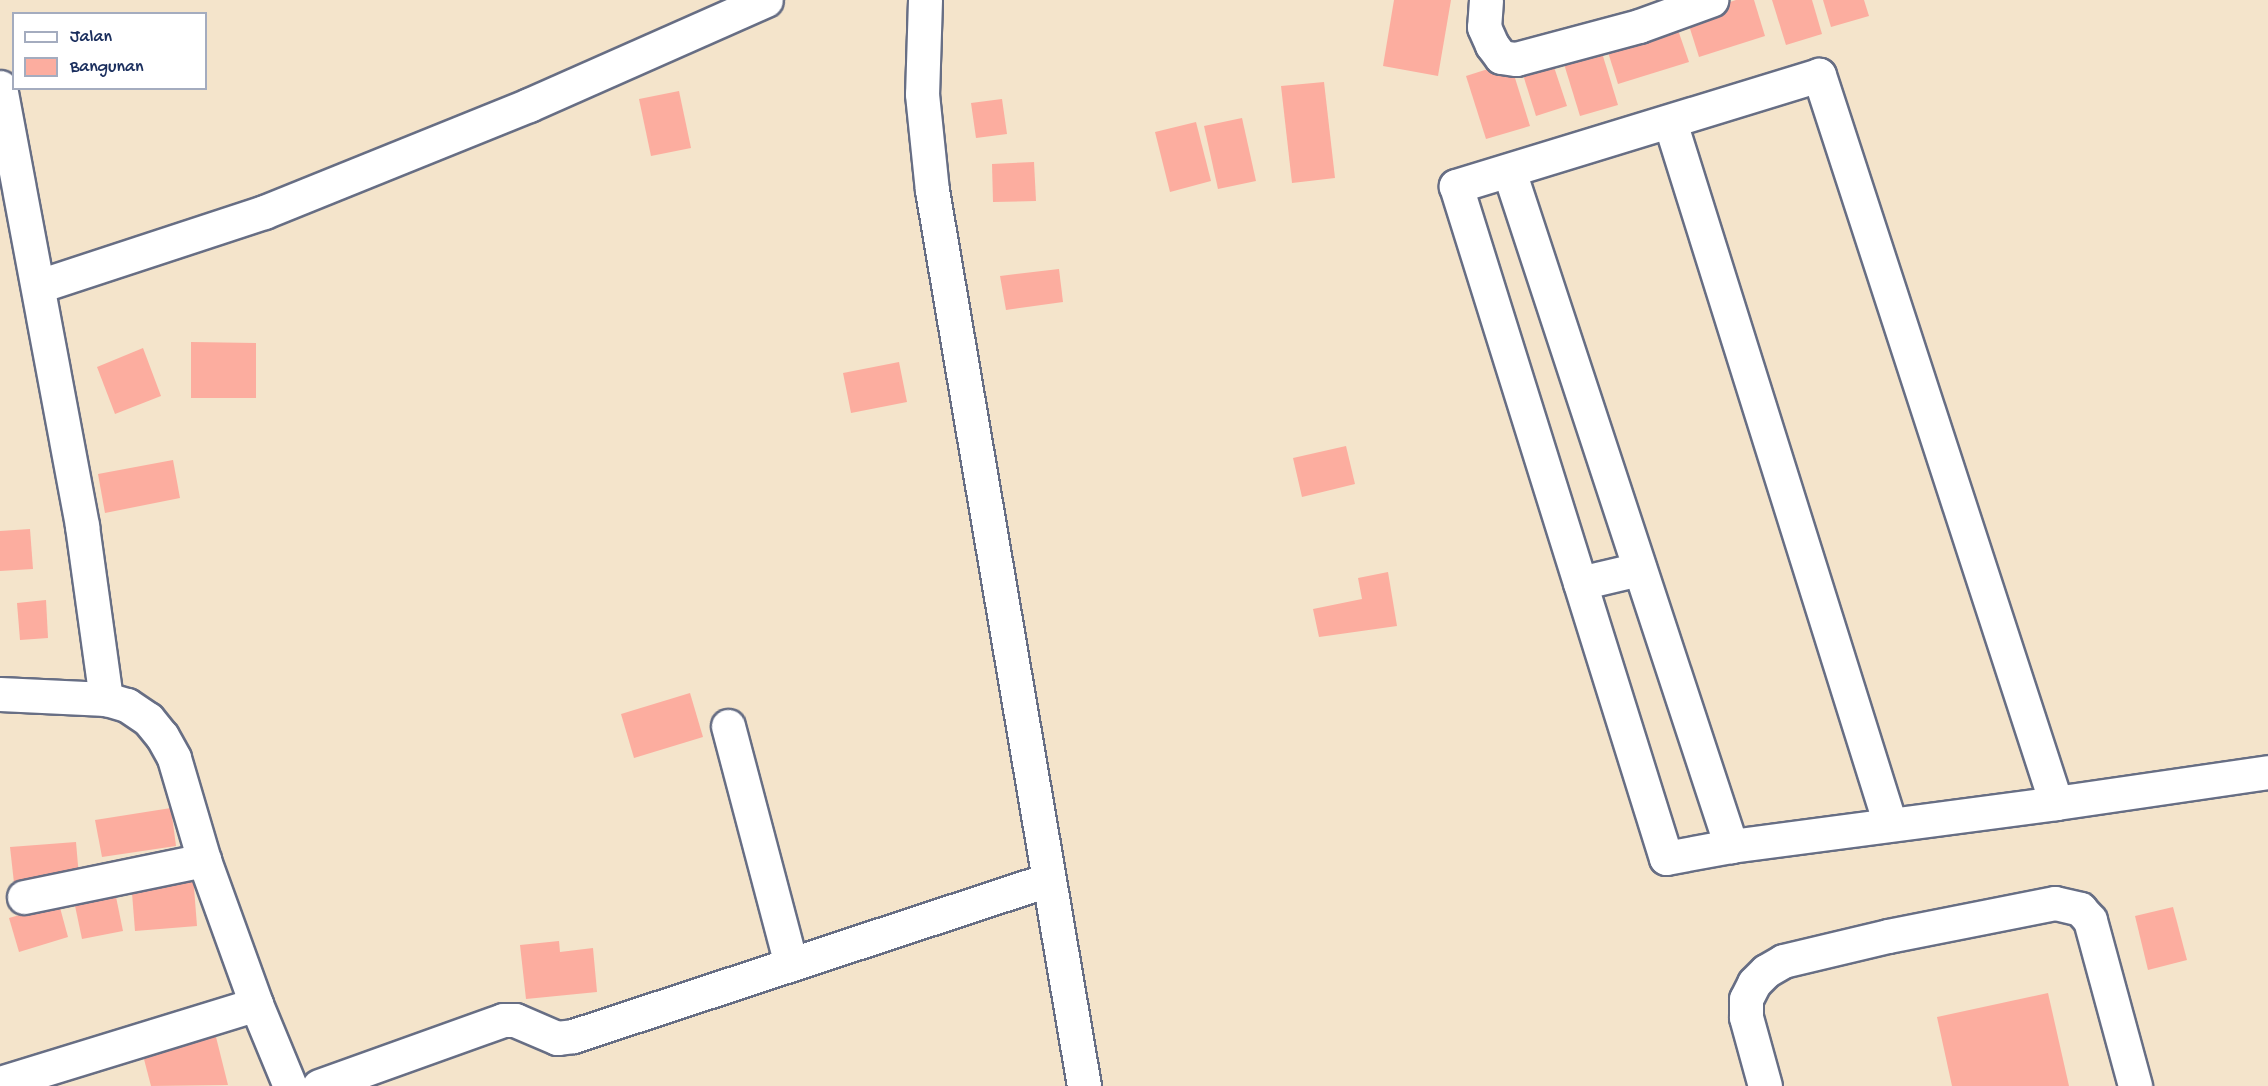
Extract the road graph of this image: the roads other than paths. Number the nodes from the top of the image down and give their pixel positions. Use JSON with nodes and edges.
{"nodes":[{"id":1,"x":766,"y":0,"type":"edge"},
{"id":2,"x":925,"y":0,"type":"edge"},
{"id":3,"x":1486,"y":0,"type":"edge"},
{"id":4,"x":1711,"y":0,"type":"edge"},
{"id":5,"x":0,"y":87,"type":"edge"},
{"id":6,"x":1670,"y":122,"type":"junction"},
{"id":7,"x":1509,"y":171,"type":"junction"},
{"id":8,"x":39,"y":286,"type":"junction"},
{"id":9,"x":1639,"y":569,"type":"junction"},
{"id":10,"x":1580,"y":583,"type":"junction"},
{"id":11,"x":0,"y":694,"type":"edge"},
{"id":12,"x":106,"y":699,"type":"junction"},
{"id":13,"x":728,"y":726,"type":"dead end"},
{"id":14,"x":2268,"y":772,"type":"edge"},
{"id":15,"x":2056,"y":802,"type":"junction"},
{"id":16,"x":1890,"y":824,"type":"junction"},
{"id":17,"x":1731,"y":846,"type":"junction"},
{"id":18,"x":204,"y":860,"type":"junction"},
{"id":19,"x":1047,"y":880,"type":"junction"},
{"id":20,"x":24,"y":897,"type":"dead end"},
{"id":21,"x":791,"y":964,"type":"junction"},
{"id":22,"x":256,"y":1004,"type":"junction"},
{"id":23,"x":0,"y":1083,"type":"edge"},
{"id":24,"x":290,"y":1086,"type":"edge"},
{"id":25,"x":319,"y":1086,"type":"edge"},
{"id":26,"x":1084,"y":1086,"type":"edge"},
{"id":27,"x":1766,"y":1086,"type":"edge"},
{"id":28,"x":2135,"y":1086,"type":"edge"}],
"edges":[{"from":1,"to":8,"type":"street"},
{"from":2,"to":19,"type":"street"},
{"from":3,"to":4,"type":"street"},
{"from":5,"to":8,"type":"street"},
{"from":6,"to":7,"type":"street"},
{"from":6,"to":15,"type":"street"},
{"from":6,"to":16,"type":"street"},
{"from":7,"to":9,"type":"street"},
{"from":7,"to":10,"type":"street"},
{"from":8,"to":12,"type":"street"},
{"from":9,"to":10,"type":"street"},
{"from":9,"to":17,"type":"street"},
{"from":10,"to":17,"type":"street"},
{"from":11,"to":12,"type":"street"},
{"from":12,"to":18,"type":"street"},
{"from":13,"to":21,"type":"street"},
{"from":14,"to":15,"type":"street"},
{"from":15,"to":16,"type":"street"},
{"from":16,"to":17,"type":"street"},
{"from":18,"to":20,"type":"street"},
{"from":18,"to":22,"type":"street"},
{"from":19,"to":21,"type":"street"},
{"from":19,"to":26,"type":"street"},
{"from":21,"to":25,"type":"street"},
{"from":22,"to":23,"type":"street"},
{"from":22,"to":24,"type":"street"},
{"from":27,"to":28,"type":"street"}]}
